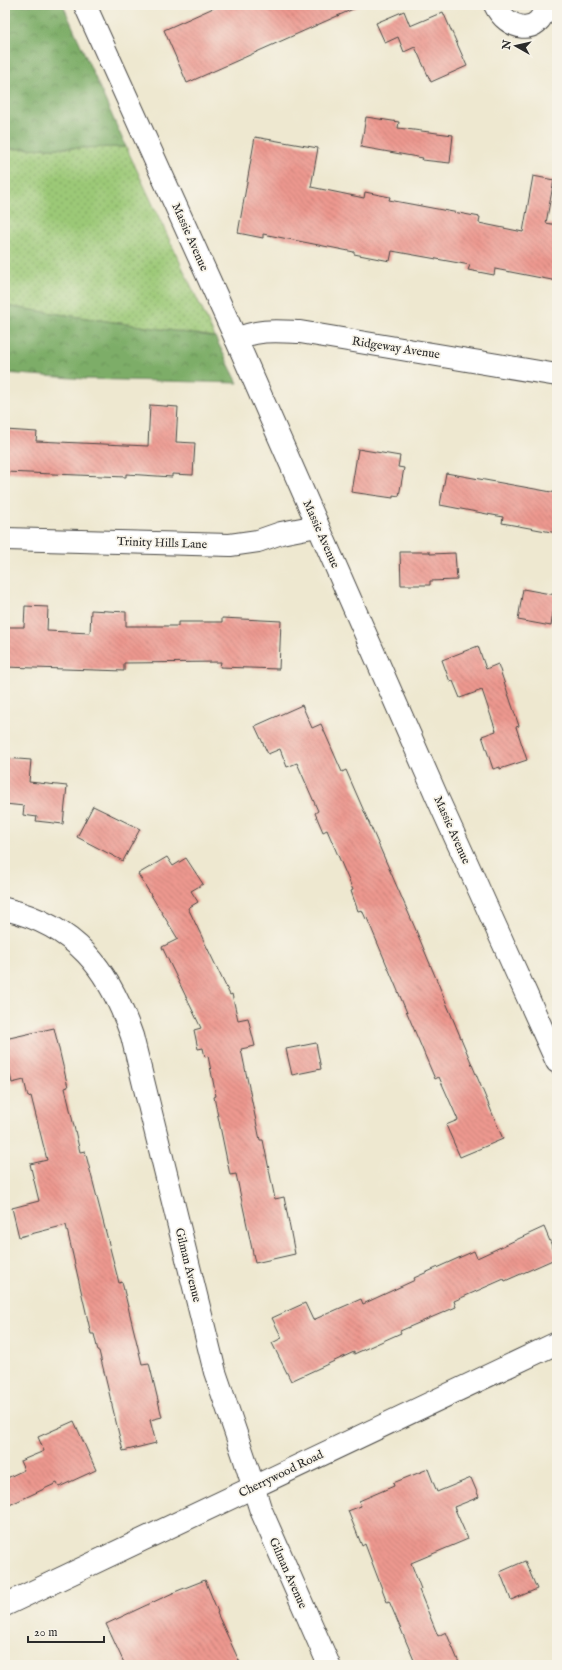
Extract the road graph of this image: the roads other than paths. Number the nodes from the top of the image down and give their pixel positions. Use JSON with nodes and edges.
{"nodes":[{"id":1,"x":86,"y":5,"type":"edge"},
{"id":2,"x":495,"y":5,"type":"edge"},
{"id":3,"x":546,"y":5,"type":"edge"},
{"id":4,"x":236,"y":339,"type":"junction"},
{"id":5,"x":557,"y":375,"type":"edge"},
{"id":6,"x":317,"y":526,"type":"junction"},
{"id":7,"x":5,"y":539,"type":"edge"},
{"id":8,"x":5,"y":909,"type":"edge"},
{"id":9,"x":557,"y":1062,"type":"edge"},
{"id":10,"x":557,"y":1343,"type":"edge"},
{"id":11,"x":253,"y":1488,"type":"junction"},
{"id":12,"x":5,"y":1604,"type":"edge"},
{"id":13,"x":329,"y":1665,"type":"edge"}],
"edges":[{"from":1,"to":4,"type":"street","name":"Massie Avenue"},
{"from":2,"to":3,"type":"street"},
{"from":4,"to":5,"type":"street","name":"Ridgeway Avenue"},
{"from":4,"to":6,"type":"street","name":"Massie Avenue"},
{"from":6,"to":7,"type":"street","name":"Trinity Hills Lane"},
{"from":6,"to":9,"type":"street","name":"Massie Avenue"},
{"from":8,"to":11,"type":"street","name":"Gilman Avenue"},
{"from":10,"to":11,"type":"street","name":"Cherrywood Road"},
{"from":11,"to":12,"type":"street","name":"Cherrywood Road"},
{"from":11,"to":13,"type":"street","name":"Gilman Avenue"}]}
